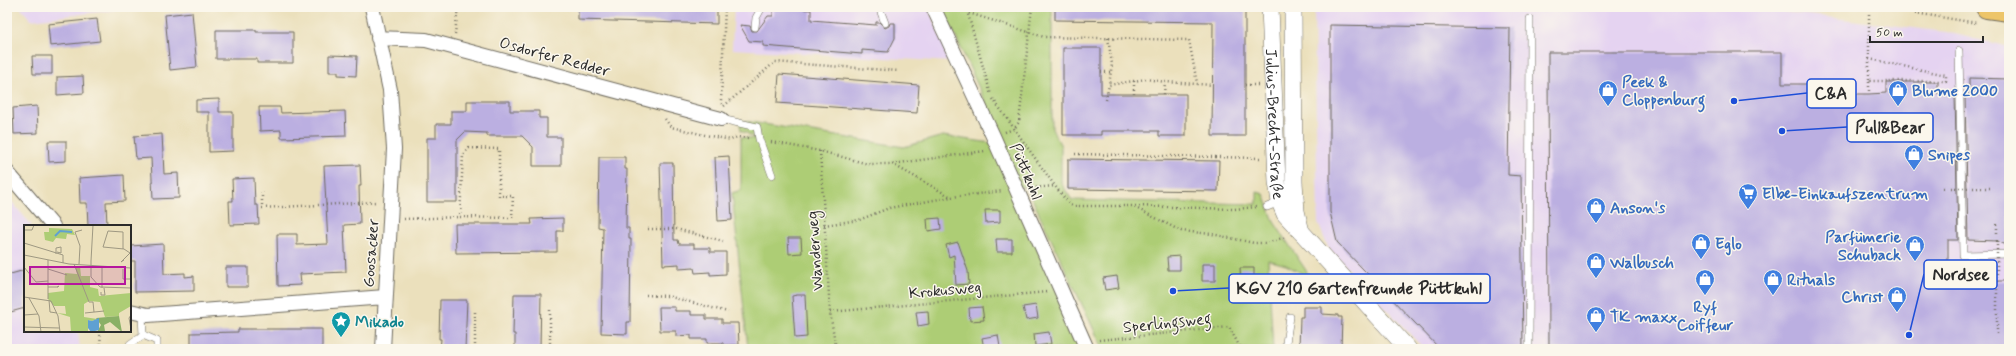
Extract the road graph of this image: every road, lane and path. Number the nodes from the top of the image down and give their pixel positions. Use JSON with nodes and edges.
{"nodes":[{"id":1,"x":372,"y":7,"type":"edge"},
{"id":2,"x":458,"y":7,"type":"edge"},
{"id":3,"x":725,"y":7,"type":"edge"},
{"id":4,"x":762,"y":7,"type":"edge"},
{"id":5,"x":879,"y":7,"type":"edge"},
{"id":6,"x":933,"y":7,"type":"edge"},
{"id":7,"x":966,"y":7,"type":"edge"},
{"id":8,"x":1032,"y":7,"type":"edge"},
{"id":9,"x":1270,"y":7,"type":"edge"},
{"id":10,"x":1294,"y":7,"type":"edge"},
{"id":11,"x":1869,"y":10,"type":"dead end"},
{"id":12,"x":2009,"y":10,"type":"edge"},
{"id":13,"x":969,"y":13,"type":"junction"},
{"id":14,"x":1915,"y":13,"type":"dead end"},
{"id":15,"x":1982,"y":15,"type":"edge"},
{"id":16,"x":1530,"y":19,"type":"dead end"},
{"id":17,"x":885,"y":23,"type":"dead end"},
{"id":18,"x":755,"y":27,"type":"dead end"},
{"id":19,"x":1029,"y":33,"type":"junction"},
{"id":20,"x":378,"y":38,"type":"junction"},
{"id":21,"x":1108,"y":38,"type":"junction"},
{"id":22,"x":454,"y":46,"type":"junction"},
{"id":23,"x":1959,"y":51,"type":"dead end"},
{"id":24,"x":1869,"y":60,"type":"junction"},
{"id":25,"x":899,"y":71,"type":"dead end"},
{"id":26,"x":1101,"y":72,"type":"dead end"},
{"id":27,"x":1111,"y":72,"type":"junction"},
{"id":28,"x":1134,"y":81,"type":"junction"},
{"id":29,"x":1869,"y":81,"type":"junction"},
{"id":30,"x":1165,"y":82,"type":"junction"},
{"id":31,"x":1197,"y":84,"type":"junction"},
{"id":32,"x":1258,"y":84,"type":"dead end"},
{"id":33,"x":1109,"y":85,"type":"junction"},
{"id":34,"x":1212,"y":85,"type":"dead end"},
{"id":35,"x":1245,"y":86,"type":"dead end"},
{"id":36,"x":1134,"y":94,"type":"dead end"},
{"id":37,"x":1164,"y":94,"type":"dead end"},
{"id":38,"x":1869,"y":94,"type":"dead end"},
{"id":39,"x":1106,"y":100,"type":"dead end"},
{"id":40,"x":722,"y":112,"type":"junction"},
{"id":41,"x":664,"y":118,"type":"dead end"},
{"id":42,"x":1014,"y":129,"type":"junction"},
{"id":43,"x":719,"y":138,"type":"junction"},
{"id":44,"x":758,"y":140,"type":"junction"},
{"id":45,"x":998,"y":150,"type":"junction"},
{"id":46,"x":820,"y":151,"type":"junction"},
{"id":47,"x":1075,"y":154,"type":"dead end"},
{"id":48,"x":1262,"y":158,"type":"dead end"},
{"id":49,"x":892,"y":164,"type":"junction"},
{"id":50,"x":7,"y":172,"type":"edge"},
{"id":51,"x":772,"y":174,"type":"dead end"},
{"id":52,"x":1055,"y":186,"type":"junction"},
{"id":53,"x":1943,"y":188,"type":"dead end"},
{"id":54,"x":1990,"y":188,"type":"dead end"},
{"id":55,"x":1016,"y":190,"type":"junction"},
{"id":56,"x":262,"y":192,"type":"dead end"},
{"id":57,"x":951,"y":197,"type":"junction"},
{"id":58,"x":391,"y":198,"type":"junction"},
{"id":59,"x":1274,"y":204,"type":"junction"},
{"id":60,"x":1132,"y":206,"type":"junction"},
{"id":61,"x":460,"y":217,"type":"junction"},
{"id":62,"x":390,"y":219,"type":"junction"},
{"id":63,"x":1997,"y":224,"type":"dead end"},
{"id":64,"x":52,"y":225,"type":"edge"},
{"id":65,"x":824,"y":225,"type":"junction"},
{"id":66,"x":648,"y":229,"type":"dead end"},
{"id":67,"x":1294,"y":235,"type":"junction"},
{"id":68,"x":723,"y":241,"type":"dead end"},
{"id":69,"x":2009,"y":254,"type":"edge"},
{"id":70,"x":1061,"y":291,"type":"junction"},
{"id":71,"x":646,"y":295,"type":"dead end"},
{"id":72,"x":385,"y":297,"type":"junction"},
{"id":73,"x":550,"y":310,"type":"dead end"},
{"id":74,"x":475,"y":312,"type":"dead end"},
{"id":75,"x":728,"y":312,"type":"dead end"},
{"id":76,"x":830,"y":312,"type":"junction"},
{"id":77,"x":136,"y":313,"type":"edge"},
{"id":78,"x":1290,"y":317,"type":"dead end"},
{"id":79,"x":100,"y":332,"type":"edge"},
{"id":80,"x":143,"y":334,"type":"junction"},
{"id":81,"x":1997,"y":336,"type":"dead end"},
{"id":82,"x":1085,"y":345,"type":"edge"},
{"id":83,"x":101,"y":349,"type":"edge"},
{"id":84,"x":130,"y":349,"type":"edge"},
{"id":85,"x":157,"y":349,"type":"edge"},
{"id":86,"x":383,"y":349,"type":"edge"},
{"id":87,"x":474,"y":349,"type":"edge"},
{"id":88,"x":550,"y":349,"type":"edge"},
{"id":89,"x":836,"y":349,"type":"edge"},
{"id":90,"x":1241,"y":349,"type":"edge"},
{"id":91,"x":1285,"y":349,"type":"edge"},
{"id":92,"x":1408,"y":349,"type":"edge"},
{"id":93,"x":1528,"y":349,"type":"edge"}],
"edges":[{"from":1,"to":20,"type":"street","name":"Goosacker"},
{"from":2,"to":22,"type":"path"},
{"from":3,"to":40,"type":"path"},
{"from":4,"to":18,"type":"lane"},
{"from":5,"to":17,"type":"lane"},
{"from":6,"to":45,"type":"street","name":"Püttkuhl"},
{"from":7,"to":13,"type":"path"},
{"from":8,"to":19,"type":"path"},
{"from":9,"to":59,"type":"street","name":"Julius-Brecht-Straße"},
{"from":10,"to":67,"type":"street","name":"Julius-Brecht-Straße"},
{"from":11,"to":24,"type":"path"},
{"from":12,"to":15,"type":"main road"},
{"from":13,"to":19,"type":"path"},
{"from":13,"to":42,"type":"path"},
{"from":14,"to":15,"type":"path"},
{"from":16,"to":93,"type":"lane"},
{"from":19,"to":21,"type":"path"},
{"from":19,"to":42,"type":"path"},
{"from":20,"to":22,"type":"street","name":"Osdorfer Redder"},
{"from":20,"to":58,"type":"street","name":"Goosacker"},
{"from":21,"to":27,"type":"path"},
{"from":21,"to":31,"type":"path"},
{"from":22,"to":40,"type":"street","name":"Osdorfer Redder"},
{"from":23,"to":69,"type":"lane"},
{"from":24,"to":29,"type":"path"},
{"from":24,"to":29,"type":"path"},
{"from":25,"to":40,"type":"path"},
{"from":26,"to":27,"type":"path"},
{"from":27,"to":33,"type":"path"},
{"from":28,"to":30,"type":"path"},
{"from":28,"to":33,"type":"path"},
{"from":28,"to":36,"type":"path"},
{"from":29,"to":38,"type":"path"},
{"from":30,"to":31,"type":"path"},
{"from":30,"to":37,"type":"path"},
{"from":31,"to":34,"type":"path"},
{"from":32,"to":35,"type":"path"},
{"from":33,"to":39,"type":"path"},
{"from":40,"to":43,"type":"path"},
{"from":40,"to":44,"type":"lane"},
{"from":41,"to":43,"type":"path"},
{"from":42,"to":52,"type":"path"},
{"from":43,"to":44,"type":"path"},
{"from":44,"to":46,"type":"path"},
{"from":44,"to":51,"type":"lane"},
{"from":45,"to":49,"type":"path"},
{"from":45,"to":55,"type":"street","name":"Püttkuhl"},
{"from":46,"to":49,"type":"path"},
{"from":46,"to":65,"type":"path","name":"Wanderweg"},
{"from":47,"to":48,"type":"path"},
{"from":49,"to":57,"type":"path"},
{"from":50,"to":64,"type":"street"},
{"from":52,"to":55,"type":"path"},
{"from":52,"to":60,"type":"path"},
{"from":53,"to":54,"type":"path","bridge":true},
{"from":55,"to":57,"type":"path"},
{"from":55,"to":70,"type":"street","name":"Püttkuhl"},
{"from":56,"to":58,"type":"path"},
{"from":57,"to":65,"type":"path"},
{"from":58,"to":62,"type":"street","name":"Goosacker"},
{"from":59,"to":60,"type":"path"},
{"from":59,"to":67,"type":"street","name":"Julius-Brecht-Straße"},
{"from":60,"to":67,"type":"path"},
{"from":61,"to":61,"type":"path"},
{"from":61,"to":62,"type":"path"},
{"from":62,"to":72,"type":"street","name":"Goosacker"},
{"from":63,"to":81,"type":"path","bridge":true},
{"from":65,"to":76,"type":"path","name":"Wanderweg"},
{"from":66,"to":68,"type":"path"},
{"from":67,"to":92,"type":"street","name":"Julius-Brecht-Straße"},
{"from":70,"to":76,"type":"path","name":"Krokusweg"},
{"from":70,"to":82,"type":"street","name":"Püttkuhl"},
{"from":71,"to":75,"type":"path"},
{"from":72,"to":77,"type":"street","name":"Goosacker"},
{"from":72,"to":86,"type":"street"},
{"from":73,"to":88,"type":"path"},
{"from":74,"to":87,"type":"path"},
{"from":76,"to":89,"type":"path","name":"Wanderweg"},
{"from":77,"to":80,"type":"lane"},
{"from":78,"to":91,"type":"lane"},
{"from":79,"to":83,"type":"path"},
{"from":80,"to":84,"type":"lane"},
{"from":80,"to":85,"type":"lane"},
{"from":82,"to":90,"type":"path","name":"Sperlingsweg"}]}
